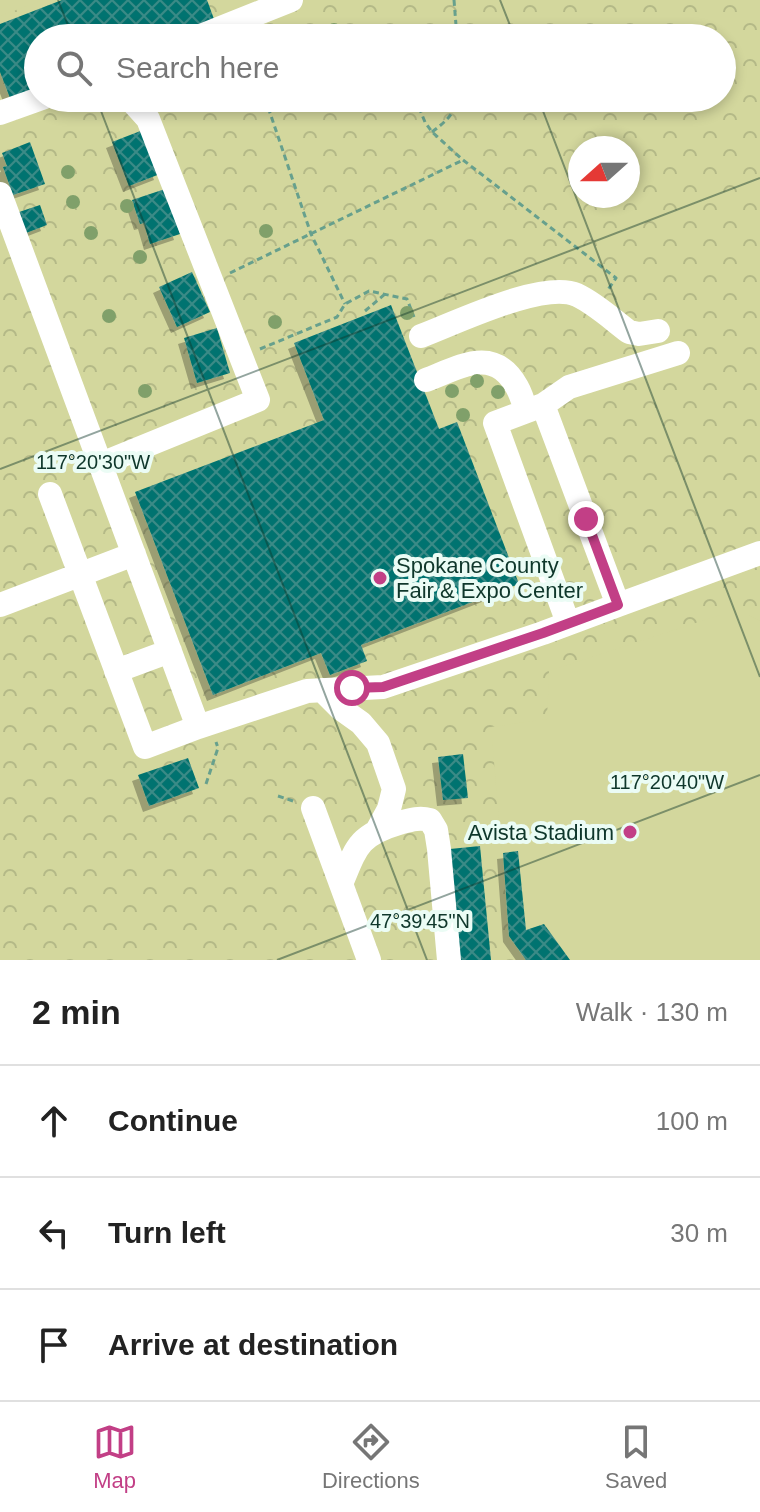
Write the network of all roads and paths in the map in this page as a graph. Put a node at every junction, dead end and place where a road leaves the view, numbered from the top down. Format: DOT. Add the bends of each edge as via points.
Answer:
graph roads {
  1 [pos="291,0"];
  2 [pos="454,0"];
  3 [pos="231,24"];
  4 [pos="456,24"];
  5 [pos="24,104"];
  6 [pos="142,112"];
  7 [pos="270,112"];
  8 [pos="421,112"];
  9 [pos="453,112"];
  10 [pos="0,113"];
  11 [pos="432,132"];
  12 [pos="463,160"];
  13 [pos="0,194"];
  14 [pos="311,234"];
  15 [pos="212,282"];
  16 [pos="385,294"];
  17 [pos="345,304"];
  18 [pos="595,307"];
  19 [pos="365,311"];
  20 [pos="658,331"];
  21 [pos="421,336"];
  22 [pos="678,353"];
  23 [pos="241,357"];
  24 [pos="426,380"];
  25 [pos="535,408"];
  26 [pos="101,464"];
  27 [pos="50,494"];
  28 [pos="760,553"];
  29 [pos="134,554"];
  30 [pos="80,574"];
  31 [pos="0,605"];
  32 [pos="618,605"];
  33 [pos="568,623"];
  34 [pos="170,651"];
  35 [pos="116,671"];
  36 [pos="322,690"];
  37 [pos="204,726"];
  38 [pos="206,784"];
  39 [pos="313,808"];
  40 [pos="378,829"];
  41 [pos="341,884"];
  42 [pos="369,960"];
  43 [pos="449,960"];
  1 -- 3 [label="street"];
  2 -- 4 [label="path"];
  5 -- 10 [label="street"];
  6 -- 15 [label="street"];
  7 -- 14 [label="path"];
  8 -- 11 [label="path"];
  9 -- 11 [label="path"];
  11 -- 12 [label="path"];
  12 -- 14 [label="path"];
  12 -- 18 [label="path" via="616,278"];
  13 -- 26 [label="street"];
  14 -- 15 [label="path"];
  14 -- 17 [label="path"];
  15 -- 23 [label="street"];
  16 -- 17 [label="path" via="369,291"];
  16 -- 19 [label="path"];
  16 -- 21 [label="path" via="407,299"];
  17 -- 23 [label="path" via="337,317"];
  18 -- 20 [label="street" via="629,332"];
  18 -- 21 [label="street" via="556,291 504,304"];
  22 -- 25 [label="street" via="569,387"];
  23 -- 26 [label="street" via="258,400"];
  24 -- 25 [label="street" via="484,361 508,375"];
  25 -- 32 [label="street"];
  25 -- 33 [label="street" via="495,423"];
  26 -- 29 [label="street"];
  27 -- 30 [label="street"];
  28 -- 32 [label="street"];
  29 -- 30 [label="street"];
  29 -- 34 [label="street"];
  30 -- 31 [label="street"];
  30 -- 35 [label="street"];
  32 -- 33 [label="street"];
  33 -- 36 [label="street" via="383,687"];
  34 -- 35 [label="street"];
  34 -- 37 [label="street"];
  35 -- 37 [label="street" via="145,747"];
  36 -- 37 [label="street"];
  36 -- 40 [label="street" via="378,743 394,789"];
  37 -- 38 [label="path" via="218,748"];
  39 -- 41 [label="street"];
  40 -- 41 [label="street" via="356,849"];
  40 -- 43 [label="street" via="415,819 434,824"];
  41 -- 42 [label="street"];
}
